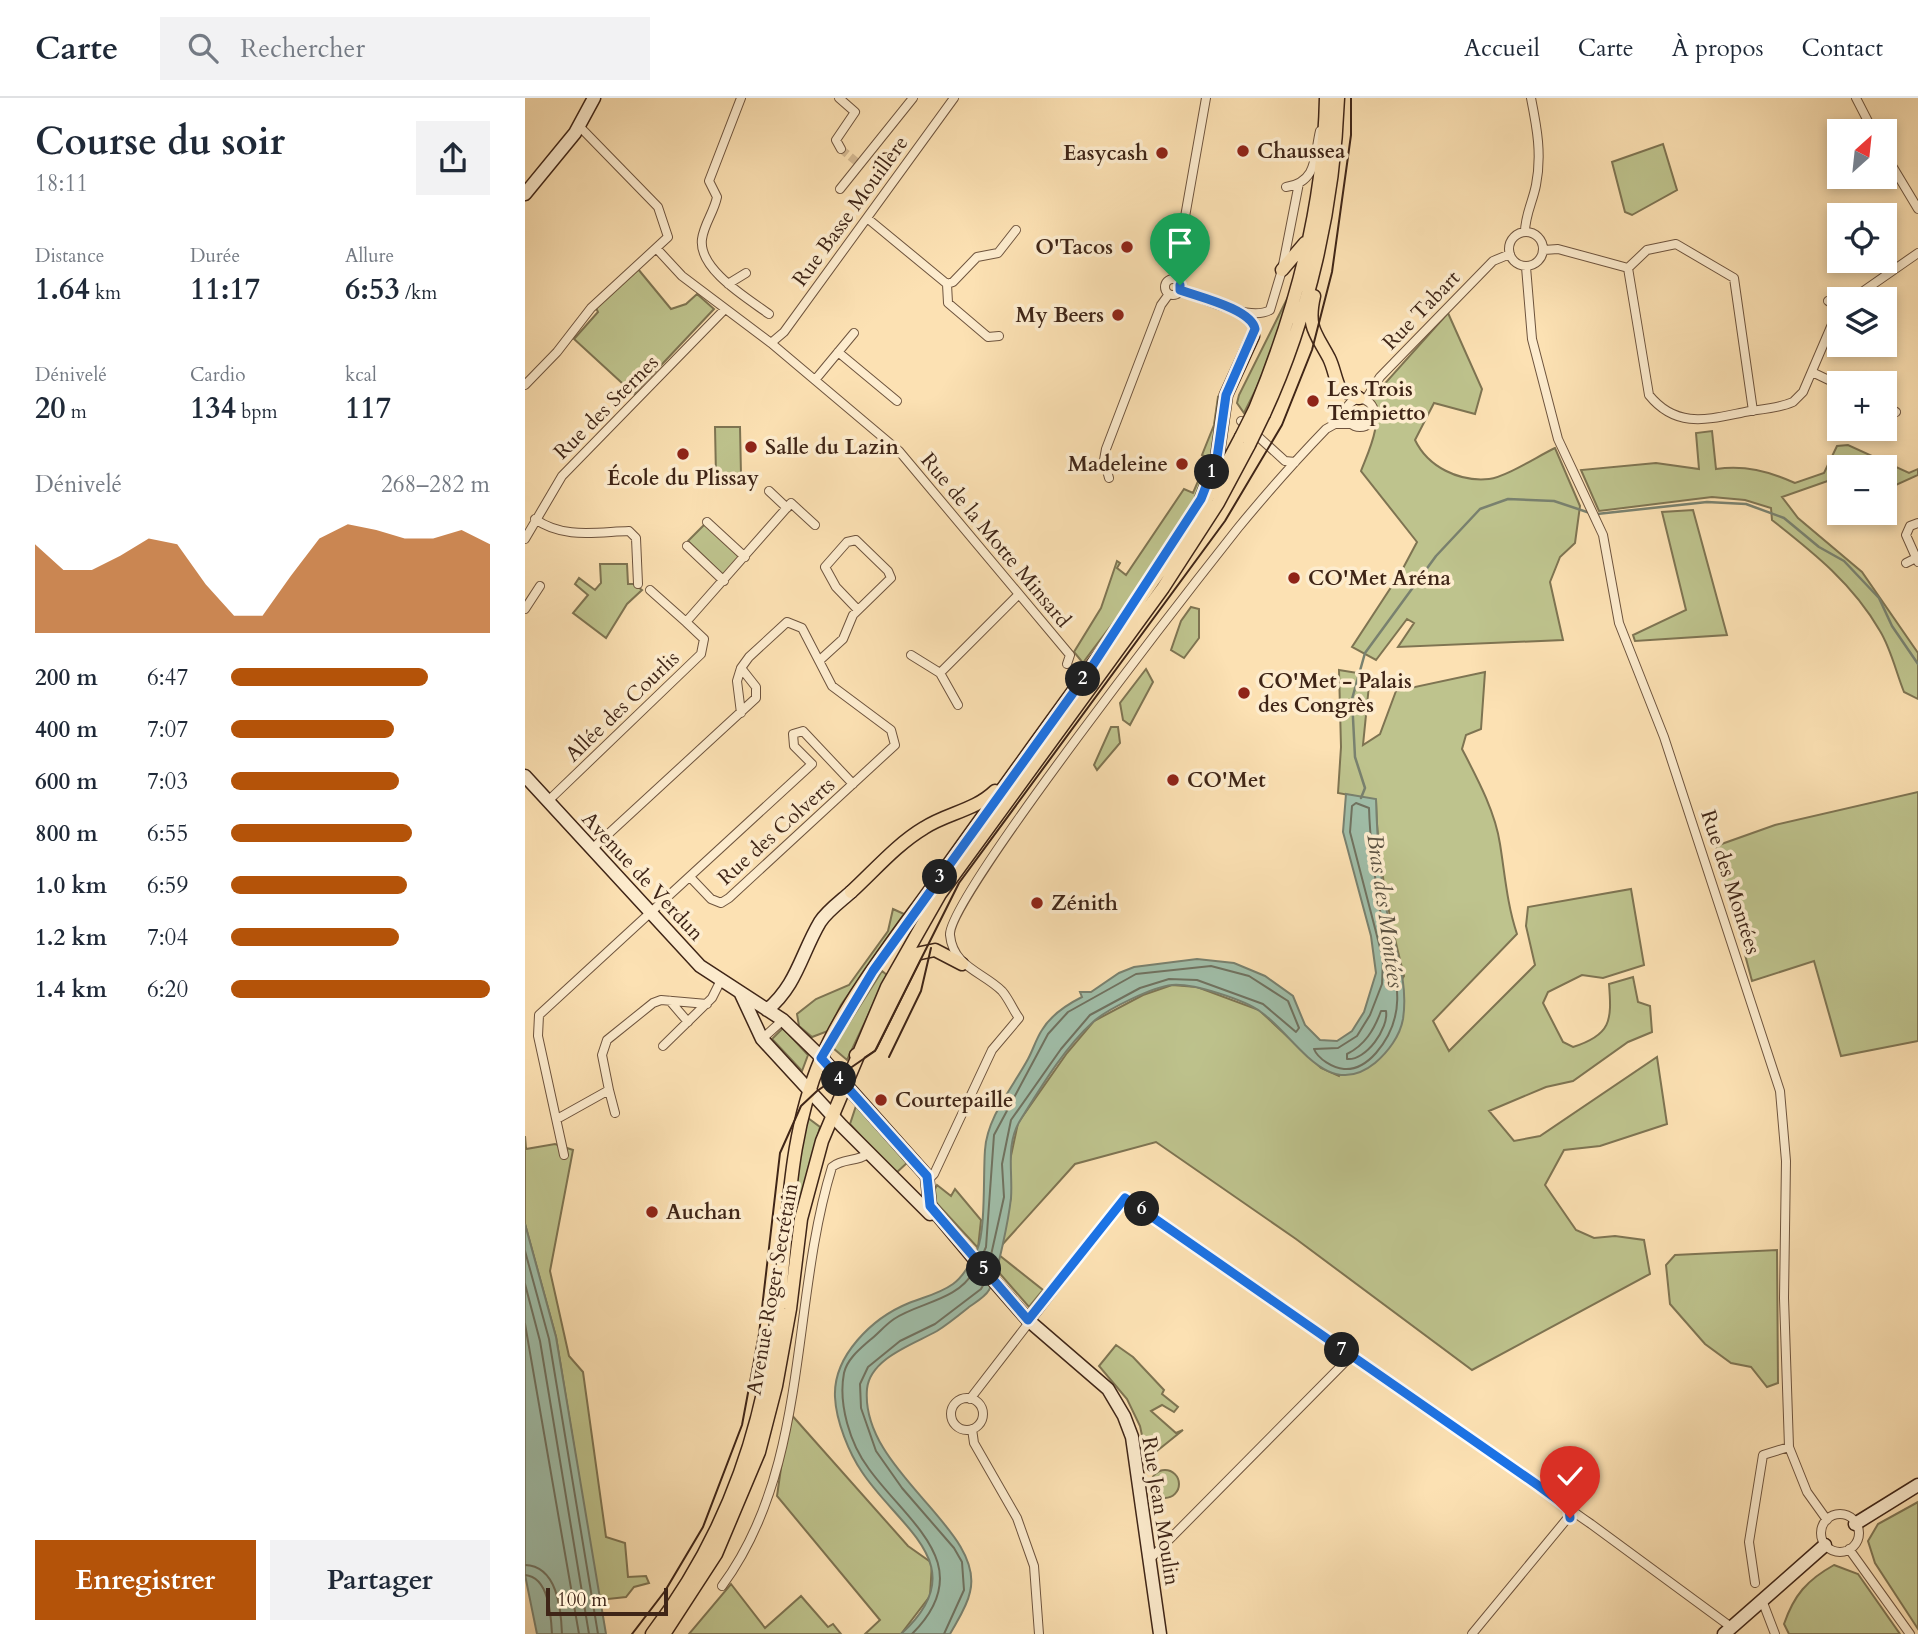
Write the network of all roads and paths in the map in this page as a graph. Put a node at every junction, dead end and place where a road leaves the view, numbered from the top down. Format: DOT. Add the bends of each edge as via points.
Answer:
graph roads {
  1 [pos="594,98"];
  2 [pos="741,98"];
  3 [pos="839,98"];
  4 [pos="913,98"];
  5 [pos="954,98"];
  6 [pos="1206,98"];
  7 [pos="1338,98"];
  8 [pos="1531,98"];
  9 [pos="1856,98"];
  10 [pos="1326,103"];
  11 [pos="1867,119"];
  12 [pos="580,127"];
  13 [pos="841,149"];
  14 [pos="1331,174"];
  15 [pos="1897,174"];
  16 [pos="1299,183"];
  17 [pos="1286,187"];
  18 [pos="840,189"];
  19 [pos="525,194"];
  20 [pos="1918,209"];
  21 [pos="867,218"];
  22 [pos="1016,230"];
  23 [pos="1525,232"];
  24 [pos="1307,239"];
  25 [pos="657,249"];
  26 [pos="1544,250"];
  27 [pos="1918,253"];
  28 [pos="1510,254"];
  29 [pos="1526,267"];
  30 [pos="1628,268"];
  31 [pos="1282,270"];
  32 [pos="746,273"];
  33 [pos="1174,279"];
  34 [pos="728,284"];
  35 [pos="947,284"];
  36 [pos="1869,287"];
  37 [pos="1180,290"];
  38 [pos="1169,294"];
  39 [pos="725,309"];
  40 [pos="1241,312"];
  41 [pos="769,314"];
  42 [pos="784,332"];
  43 [pos="855,333"];
  44 [pos="999,336"];
  45 [pos="1253,336"];
  46 [pos="1827,336"];
  47 [pos="771,342"];
  48 [pos="838,352"];
  49 [pos="1812,372"];
  50 [pos="1827,379"];
  51 [pos="815,380"];
  52 [pos="525,385"];
  53 [pos="1363,399"];
  54 [pos="897,401"];
  55 [pos="1752,411"];
  56 [pos="1259,412"];
  57 [pos="1241,421"];
  58 [pos="1349,424"];
  59 [pos="1245,441"];
  60 [pos="1295,462"];
  61 [pos="1109,478"];
  62 [pos="769,491"];
  63 [pos="787,508"];
  64 [pos="535,519"];
  65 [pos="707,522"];
  66 [pos="1918,523"];
  67 [pos="815,525"];
  68 [pos="525,539"];
  69 [pos="687,546"];
  70 [pos="745,557"];
  71 [pos="1917,560"];
  72 [pos="1906,562"];
  73 [pos="724,580"];
  74 [pos="638,584"];
  75 [pos="540,586"];
  76 [pos="650,590"];
  77 [pos="1018,595"];
  78 [pos="525,609"];
  79 [pos="858,610"];
  80 [pos="686,622"];
  81 [pos="912,655"];
  82 [pos="820,660"];
  83 [pos="1067,664"];
  84 [pos="741,668"];
  85 [pos="1091,668"];
  86 [pos="940,673"];
  87 [pos="958,705"];
  88 [pos="741,713"];
  89 [pos="825,753"];
  90 [pos="812,764"];
  91 [pos="1013,774"];
  92 [pos="525,776"];
  93 [pos="853,784"];
  94 [pos="548,801"];
  95 [pos="592,849"];
  96 [pos="690,877"];
  97 [pos="851,892"];
  98 [pos="651,914"];
  99 [pos="963,964"];
  100 [pos="720,982"];
  101 [pos="741,994"];
  102 [pos="670,1001"];
  103 [pos="706,1004"];
  104 [pos="767,1010"];
  105 [pos="783,1020"];
  106 [pos="688,1022"];
  107 [pos="762,1039"];
  108 [pos="663,1046"];
  109 [pos="856,1056"];
  110 [pos="821,1058"];
  111 [pos="844,1085"];
  112 [pos="609,1090"];
  113 [pos="810,1091"];
  114 [pos="615,1113"];
  115 [pos="832,1115"];
  116 [pos="557,1119"];
  117 [pos="870,1152"];
  118 [pos="564,1155"];
  119 [pos="938,1164"];
  120 [pos="921,1168"];
  121 [pos="927,1182"];
  122 [pos="906,1191"];
  123 [pos="969,1253"];
  124 [pos="995,1280"];
  125 [pos="1028,1320"];
  126 [pos="1351,1356"];
  127 [pos="970,1399"];
  128 [pos="972,1429"];
  129 [pos="1789,1447"];
  130 [pos="1918,1485"];
  131 [pos="1571,1514"];
  132 [pos="1827,1520"];
  133 [pos="1855,1524"];
  134 [pos="1825,1545"];
  135 [pos="1849,1549"];
  136 [pos="1150,1559"];
  137 [pos="1755,1583"];
  138 [pos="722,1586"];
  139 [pos="1763,1598"];
  140 [pos="1727,1631"];
  141 [pos="652,1634"];
  142 [pos="664,1634"];
  143 [pos="1039,1634"];
  144 [pos="1160,1634"];
  145 [pos="1472,1634"];
  146 [pos="1775,1634"];
  147 [pos="1910,1634"];
  1 -- 12 [label="street"];
  2 -- 34 [label="street" via="709,181 717,197 701,247"];
  3 -- 13 [label="street" via="855,112 839,132"];
  4 -- 18 [label="street"];
  5 -- 21 [label="street, Rue Basse Mouillère"];
  6 -- 33 [label="street"];
  7 -- 14 [label="main road, Avenue Roger Secrétain"];
  8 -- 23 [label="street" via="1540,146"];
  9 -- 11 [label="street"];
  10 -- 16 [label="street, Avenue Roger Secrétain" via="1313,170"];
  10 -- 24 [label="main road, Avenue Roger Secrétain" via="1320,183"];
  12 -- 19 [label="street"];
  12 -- 25 [label="street" via="657,207 669,232"];
  14 -- 53 [label="main road" via="1327,231 1311,323 1340,390"];
  14 -- 56 [label="main road, Avenue Roger Secrétain" via="1301,314"];
  15 -- 20 [label="street"];
  16 -- 17 [label="street"];
  16 -- 31 [label="street, Avenue Roger Secrétain"];
  21 -- 35 [label="street"];
  21 -- 42 [label="street, Rue Basse Mouillère"];
  22 -- 35 [label="street" via="998,253 977,257"];
  23 -- 26 [label="street" via="1536,235"];
  23 -- 28 [label="street" via="1512,240"];
  24 -- 31 [label="main road"];
  24 -- 56 [label="main road, Avenue Roger Secrétain" via="1293,306"];
  25 -- 39 [label="street, Rue de la Motte Minsard" via="682,276"];
  25 -- 52 [label="street" via="591,308"];
  26 -- 29 [label="street" via="1536,264"];
  26 -- 30 [label="street" via="1558,249"];
  27 -- 36 [label="street"];
  28 -- 29 [label="street"];
  28 -- 53 [label="street, Rue Tabart" via="1493,261"];
  29 -- 129 [label="street, Rue des Montées" via="1539,373 1558,439 1608,551 1619,623 1669,751 1780,1091 1786,1161"];
  30 -- 55 [label="street" via="1649,395 1658,407 1701,421"];
  30 -- 55 [label="street" via="1647,250 1676,244 1734,278"];
  31 -- 40 [label="street, Avenue Roger Secrétain" via="1270,310"];
  32 -- 34 [label="street"];
  33 -- 37 [label="street"];
  33 -- 38 [label="street" via="1165,286"];
  34 -- 41 [label="street"];
  35 -- 44 [label="street" via="948,303 988,337"];
  37 -- 38 [label="street"];
  37 -- 40 [label="street"];
  38 -- 61 [label="street" via="1160,305 1106,449"];
  39 -- 42 [label="street, Rue de la Motte Minsard" via="731,307 770,335"];
  39 -- 47 [label="street, Rue de la Motte Minsard"];
  39 -- 64 [label="street, Rue des Sternes" via="562,476"];
  40 -- 45 [label="street" via="1253,321"];
  42 -- 47 [label="street, Rue Basse Mouillère"];
  43 -- 48 [label="street"];
  45 -- 85 [label="main road" via="1226,395 1217,458 1201,499"];
  46 -- 49 [label="street"];
  47 -- 51 [label="street, Rue de la Motte Minsard"];
  48 -- 51 [label="street"];
  48 -- 54 [label="street"];
  49 -- 50 [label="street"];
  49 -- 55 [label="street" via="1803,393 1793,402"];
  51 -- 77 [label="street, Rue de la Motte Minsard" via="915,466"];
  53 -- 58 [label="street" via="1347,412"];
  53 -- 58 [label="street" via="1373,411 1367,422 1359,428"];
  56 -- 59 [label="main road, Avenue Roger Secrétain, bridge"];
  57 -- 60 [label="street" via="1285,461"];
  58 -- 60 [label="street" via="1326,429"];
  59 -- 85 [label="main road, Avenue Roger Secrétain" via="1175,552"];
  59 -- 109 [label="main road, Avenue Roger Secrétain" via="1218,503 1163,589 940,894 892,976"];
  60 -- 99 [label="street" via="1187,593 963,899 950,928"];
  62 -- 63 [label="street"];
  63 -- 67 [label="street" via="791,503"];
  63 -- 70 [label="street, Allée des Courlis"];
  64 -- 68 [label="street, Rue des Sternes"];
  64 -- 74 [label="street" via="565,533 629,531 636,538"];
  65 -- 70 [label="street"];
  66 -- 71 [label="street" via="1910,526 1906,535"];
  69 -- 73 [label="street"];
  70 -- 73 [label="street, Allée des Courlis"];
  71 -- 72 [label="street"];
  73 -- 80 [label="street, Allée des Courlis"];
  75 -- 78 [label="street"];
  76 -- 80 [label="street"];
  77 -- 83 [label="street, Rue de la Motte Minsard" via="1070,655"];
  77 -- 86 [label="street"];
  79 -- 79 [label="street" via="891,578 856,540 847,542 825,567"];
  79 -- 82 [label="street" via="843,639"];
  80 -- 94 [label="street, Allée des Courlis" via="704,639 701,654"];
  81 -- 86 [label="street"];
  82 -- 84 [label="street" via="802,628 787,622"];
  82 -- 93 [label="street, Rue des Colverts" via="832,686 895,737 895,746"];
  84 -- 88 [label="street" via="737,681"];
  84 -- 88 [label="street" via="756,687 756,698"];
  85 -- 91 [label="main road, Avenue Roger Secrétain"];
  86 -- 87 [label="street"];
  88 -- 95 [label="street"];
  89 -- 90 [label="street, Rue des Colverts"];
  89 -- 90 [label="street, Rue des Colverts" via="803,731 793,734 794,746"];
  89 -- 93 [label="street, Rue des Colverts"];
  90 -- 96 [label="street, Rue des Colverts"];
  91 -- 97 [label="main road" via="975,807 910,837"];
  91 -- 110 [label="main road, Avenue Roger Secrétain" via="873,971"];
  92 -- 94 [label="street, Avenue de Verdun"];
  93 -- 96 [label="street, Rue des Colverts" via="729,898 720,903 711,899"];
  94 -- 95 [label="street, Avenue de Verdun"];
  95 -- 98 [label="street, Avenue de Verdun"];
  96 -- 98 [label="street, Rue des Colverts"];
  97 -- 104 [label="street" via="821,919 800,971"];
  98 -- 100 [label="street, Avenue de Verdun"];
  98 -- 116 [label="street, Rue des Colverts" via="539,1015 538,1036"];
  99 -- 109 [label="main road" via="935,950 916,954 871,1045"];
  99 -- 119 [label="street" via="1000,989 1019,1018 992,1050"];
  100 -- 101 [label="street, Avenue de Verdun"];
  100 -- 103 [label="street"];
  101 -- 104 [label="street, Avenue de Verdun"];
  101 -- 107 [label="street, Avenue de Verdun"];
  102 -- 103 [label="street"];
  102 -- 106 [label="street"];
  102 -- 112 [label="street" via="653,1003 607,1040 602,1055"];
  103 -- 106 [label="street"];
  104 -- 105 [label="street, Avenue de Verdun"];
  105 -- 107 [label="street"];
  105 -- 110 [label="street, Avenue de Verdun"];
  106 -- 108 [label="street"];
  107 -- 113 [label="street, Avenue de Verdun"];
  109 -- 111 [label="main road, Avenue Roger Secrétain"];
  110 -- 111 [label="street, Avenue de Verdun"];
  110 -- 113 [label="main road, Avenue Roger Secrétain"];
  111 -- 115 [label="main road, Avenue Roger Secrétain"];
  111 -- 120 [label="street, Avenue de Verdun"];
  112 -- 114 [label="street"];
  112 -- 116 [label="street"];
  113 -- 115 [label="street, Avenue de Verdun"];
  113 -- 141 [label="main road, Avenue Roger Secrétain" via="796,1135 776,1321 756,1427 717,1530 690,1580"];
  115 -- 117 [label="street, Avenue de Verdun"];
  115 -- 142 [label="main road, Avenue Roger Secrétain" via="801,1219 790,1309 759,1452 716,1554"];
  116 -- 118 [label="street"];
  117 -- 122 [label="street, Avenue de Verdun"];
  117 -- 138 [label="street" via="832,1167 814,1241 772,1488 755,1532"];
  119 -- 120 [label="street"];
  119 -- 121 [label="street"];
  120 -- 121 [label="street, Avenue de Verdun"];
  120 -- 122 [label="street" via="904,1183"];
  121 -- 122 [label="street" via="916,1194"];
  121 -- 123 [label="street, Avenue de Verdun" via="930,1206"];
  122 -- 123 [label="street, Avenue de Verdun"];
  123 -- 124 [label="street, Avenue de Verdun"];
  124 -- 125 [label="street, Rue Jean Moulin"];
  125 -- 126 [label="street" via="1125,1198"];
  125 -- 127 [label="street"];
  125 -- 136 [label="street, Rue Jean Moulin" via="1099,1380 1125,1416"];
  126 -- 131 [label="street" via="1539,1486"];
  126 -- 136 [label="street"];
  127 -- 128 [label="street" via="979,1404 983,1416"];
  127 -- 128 [label="street" via="957,1402 951,1412 954,1424"];
  128 -- 143 [label="street" via="974,1443 1017,1518 1034,1566"];
  129 -- 132 [label="street, Rue des Montées" via="1807,1492"];
  129 -- 137 [label="street" via="1763,1455 1749,1542"];
  130 -- 133 [label="street"];
  131 -- 140 [label="street" via="1591,1524"];
  131 -- 145 [label="street"];
  132 -- 133 [label="street" via="1842,1515"];
  132 -- 134 [label="street" via="1821,1531"];
  133 -- 135 [label="street" via="1857,1539"];
  134 -- 135 [label="street" via="1837,1552"];
  134 -- 139 [label="street"];
  135 -- 147 [label="street"];
  136 -- 144 [label="street, Rue Jean Moulin"];
  139 -- 140 [label="street"];
  139 -- 146 [label="street"];
}
